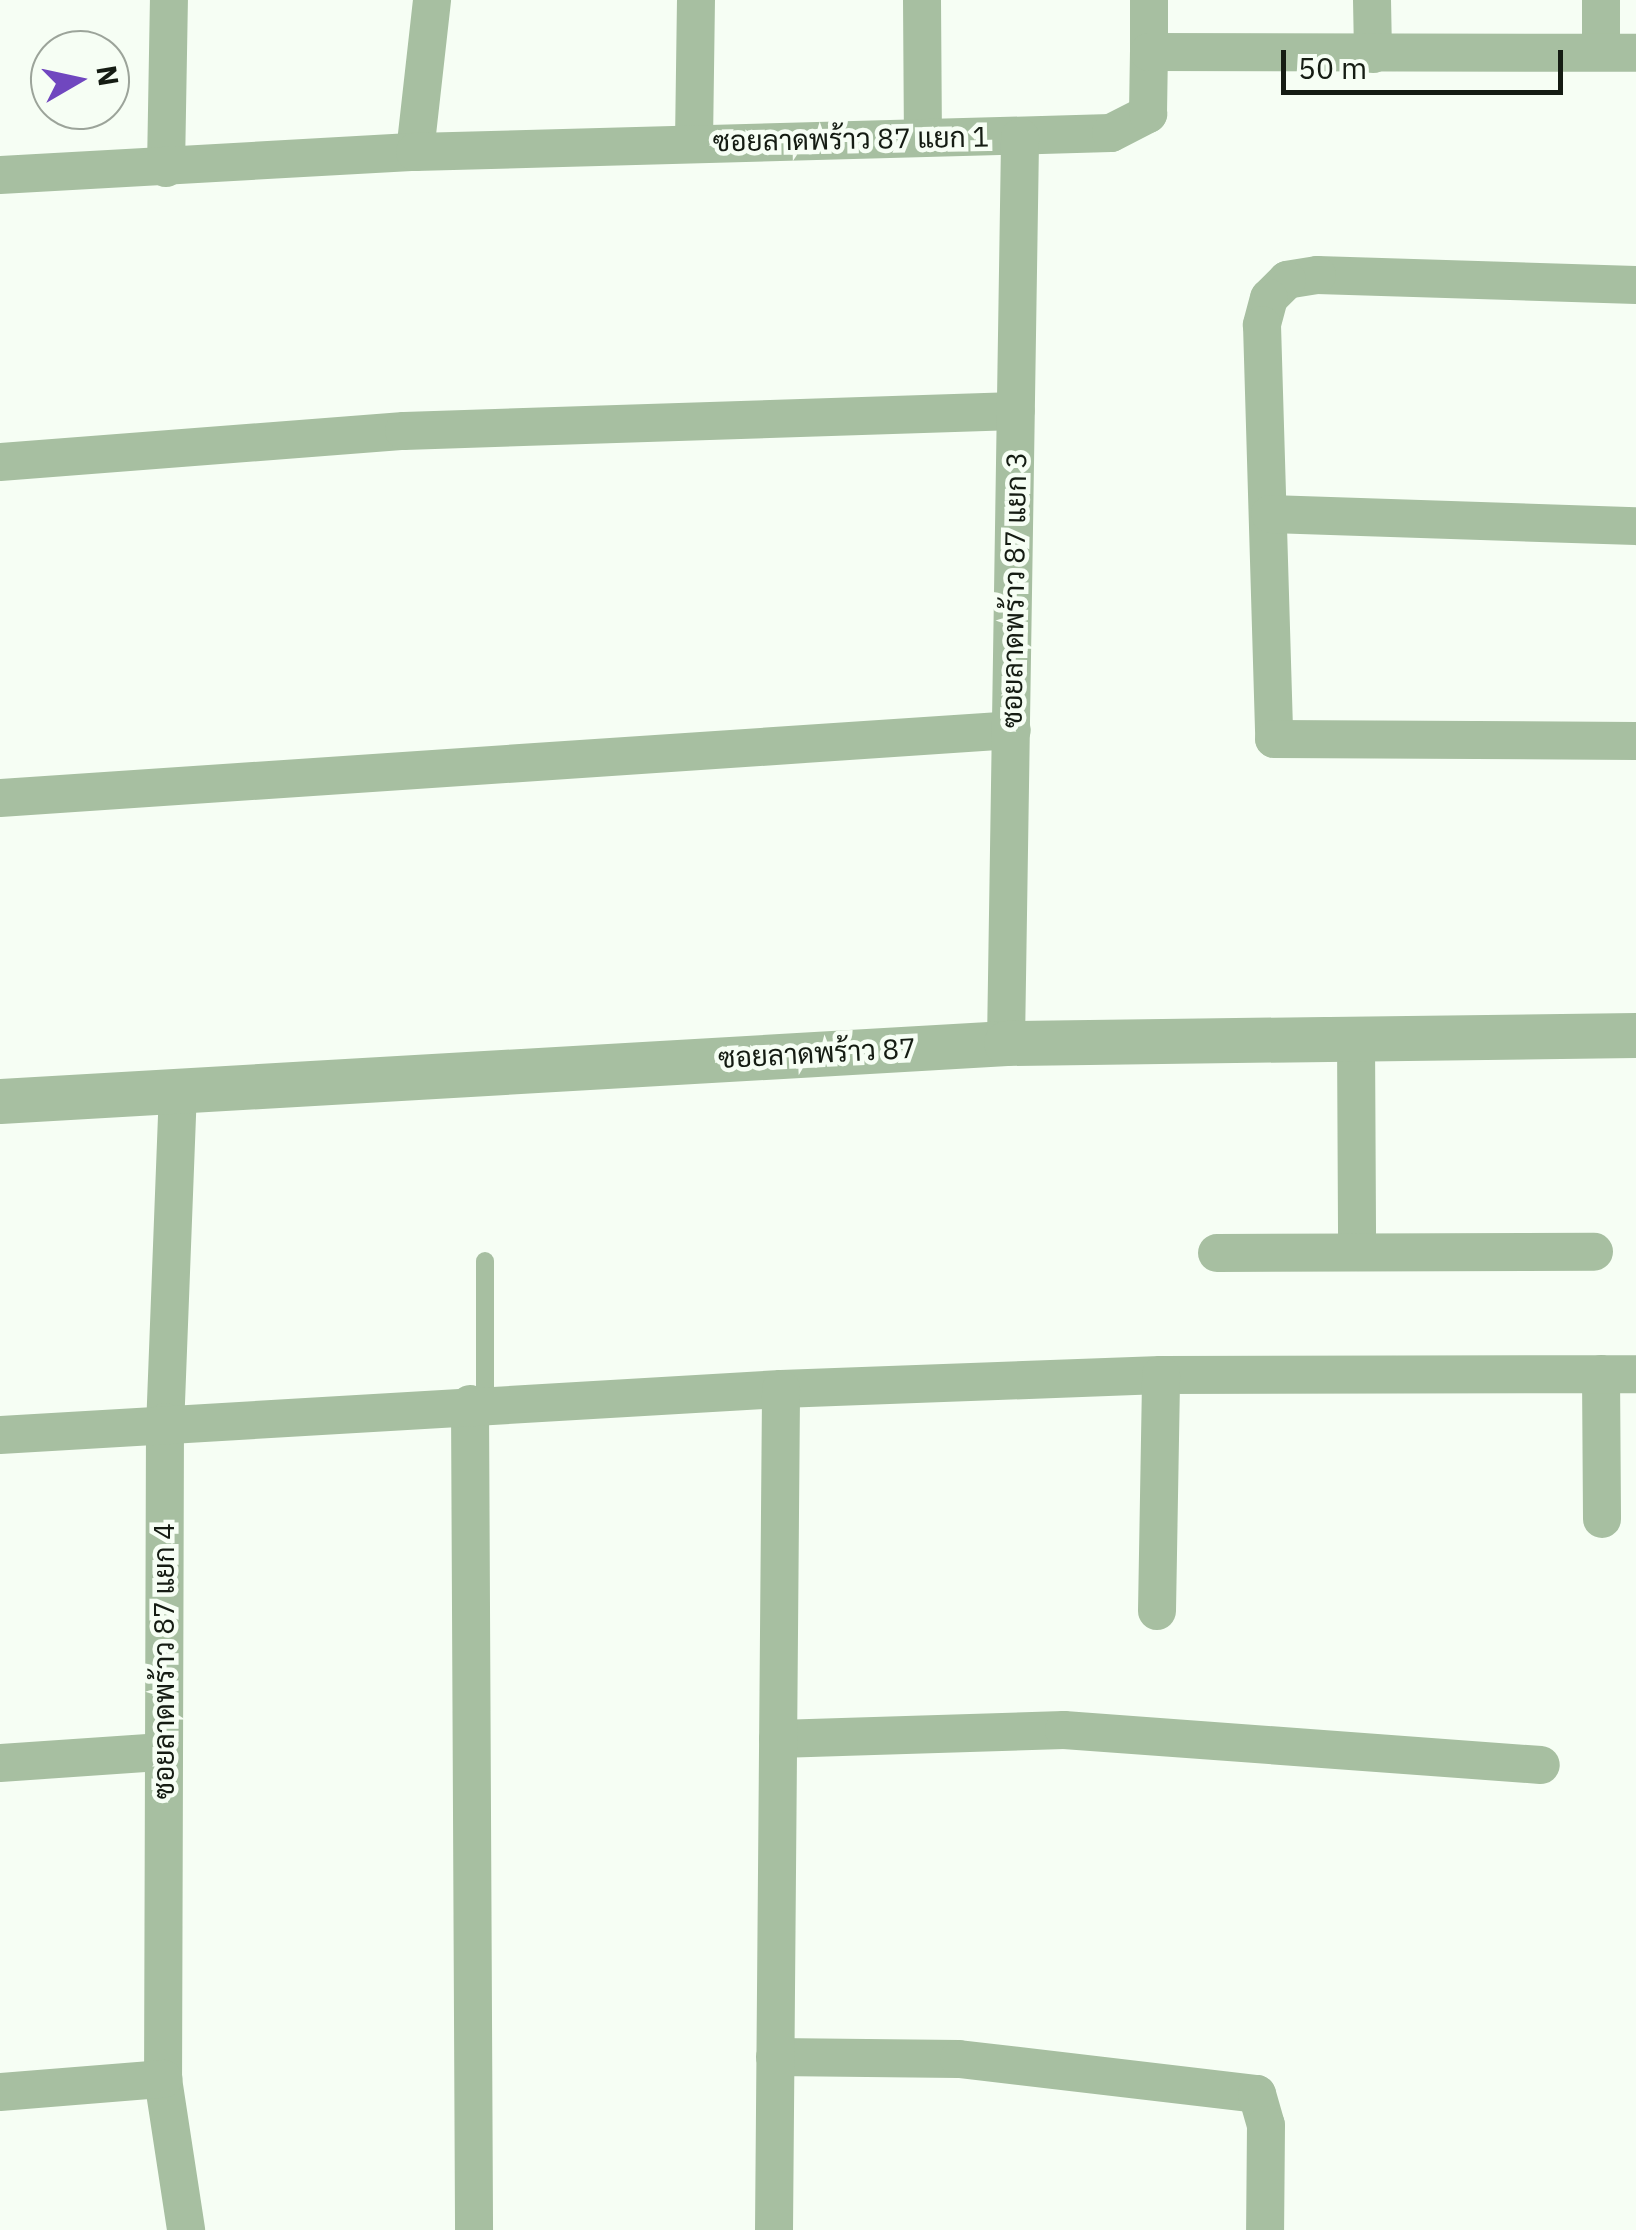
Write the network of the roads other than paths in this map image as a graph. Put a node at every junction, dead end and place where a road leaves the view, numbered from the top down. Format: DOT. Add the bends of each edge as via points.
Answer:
graph roads {
  1 [pos="169,0"];
  2 [pos="432,0"];
  3 [pos="696,0"];
  4 [pos="922,0"];
  5 [pos="1149,0"];
  6 [pos="1372,0"];
  7 [pos="1601,0"];
  8 [pos="1149,52"];
  9 [pos="1619,52"];
  10 [pos="1373,54"];
  11 [pos="1020,137"];
  12 [pos="922,138"];
  13 [pos="694,142"];
  14 [pos="415,152"];
  15 [pos="166,168"];
  16 [pos="0,176"];
  17 [pos="1636,286"];
  18 [pos="1016,411"];
  19 [pos="0,462"];
  20 [pos="1270,514"];
  21 [pos="1636,526"];
  22 [pos="1012,730"];
  23 [pos="1636,741"];
  24 [pos="0,798"];
  25 [pos="1636,1035"];
  26 [pos="1356,1037"];
  27 [pos="1006,1043"];
  28 [pos="178,1090"];
  29 [pos="0,1101"];
  30 [pos="1356,1249"];
  31 [pos="1594,1252"];
  32 [pos="1218,1253"];
  33 [pos="485,1261"];
  34 [pos="1619,1374"];
  35 [pos="1161,1375"];
  36 [pos="781,1389"];
  37 [pos="478,1404"];
  38 [pos="165,1422"];
  39 [pos="0,1435"];
  40 [pos="1602,1519"];
  41 [pos="1156,1611"];
  42 [pos="778,1739"];
  43 [pos="164,1752"];
  44 [pos="0,1763"];
  45 [pos="1541,1765"];
  46 [pos="774,2057"];
  47 [pos="163,2079"];
  48 [pos="0,2092"];
  49 [pos="186,2230"];
  50 [pos="474,2230"];
  51 [pos="774,2230"];
  52 [pos="1265,2230"];
  1 -- 15 [label="street"];
  2 -- 14 [label="street"];
  3 -- 13 [label="street"];
  4 -- 12 [label="street"];
  5 -- 8 [label="street, ซอยลาดพร้าว 87 แยก 1"];
  6 -- 10 [label="street"];
  7 -- 9 [label="street"];
  8 -- 10 [label="street"];
  8 -- 11 [label="street, ซอยลาดพร้าว 87 แยก 1" via="1148,114 1136,126"];
  9 -- 10 [label="street"];
  11 -- 12 [label="street, ซอยลาดพร้าว 87 แยก 1"];
  11 -- 18 [label="street, ซอยลาดพร้าว 87 แยก 3"];
  12 -- 13 [label="street, ซอยลาดพร้าว 87 แยก 1"];
  13 -- 14 [label="street, ซอยลาดพร้าว 87 แยก 1"];
  14 -- 15 [label="street, ซอยลาดพร้าว 87 แยก 1"];
  15 -- 16 [label="street, ซอยลาดพร้าว 87 แยก 1"];
  17 -- 20 [label="street" via="1287,280 1268,298 1262,326"];
  18 -- 19 [label="street" via="404,430"];
  18 -- 22 [label="street, ซอยลาดพร้าว 87 แยก 3"];
  20 -- 21 [label="street"];
  20 -- 23 [label="street" via="1274,739"];
  22 -- 24 [label="street"];
  22 -- 27 [label="street, ซอยลาดพร้าว 87 แยก 3"];
  25 -- 26 [label="street, ซอยลาดพร้าว 87"];
  26 -- 27 [label="street, ซอยลาดพร้าว 87"];
  26 -- 30 [label="street"];
  27 -- 28 [label="street, ซอยลาดพร้าว 87"];
  28 -- 29 [label="street, ซอยลาดพร้าว 87"];
  28 -- 38 [label="street, ซอยลาดพร้าว 87 แยก 4"];
  30 -- 31 [label="street"];
  30 -- 32 [label="street"];
  33 -- 37 [label="lane"];
  34 -- 35 [label="street"];
  34 -- 40 [label="street"];
  35 -- 36 [label="street"];
  35 -- 41 [label="street"];
  36 -- 37 [label="street"];
  36 -- 42 [label="street"];
  37 -- 38 [label="street"];
  37 -- 50 [label="street"];
  38 -- 39 [label="street"];
  38 -- 43 [label="street, ซอยลาดพร้าว 87 แยก 4"];
  42 -- 45 [label="street" via="1064,1730"];
  42 -- 46 [label="street"];
  43 -- 44 [label="street"];
  43 -- 47 [label="street, ซอยลาดพร้าว 87 แยก 4"];
  46 -- 51 [label="street"];
  46 -- 52 [label="street" via="960,2059 1256,2094 1266,2125"];
  47 -- 48 [label="street"];
  47 -- 49 [label="street, ซอยลาดพร้าว 87 แยก 4"];
}
